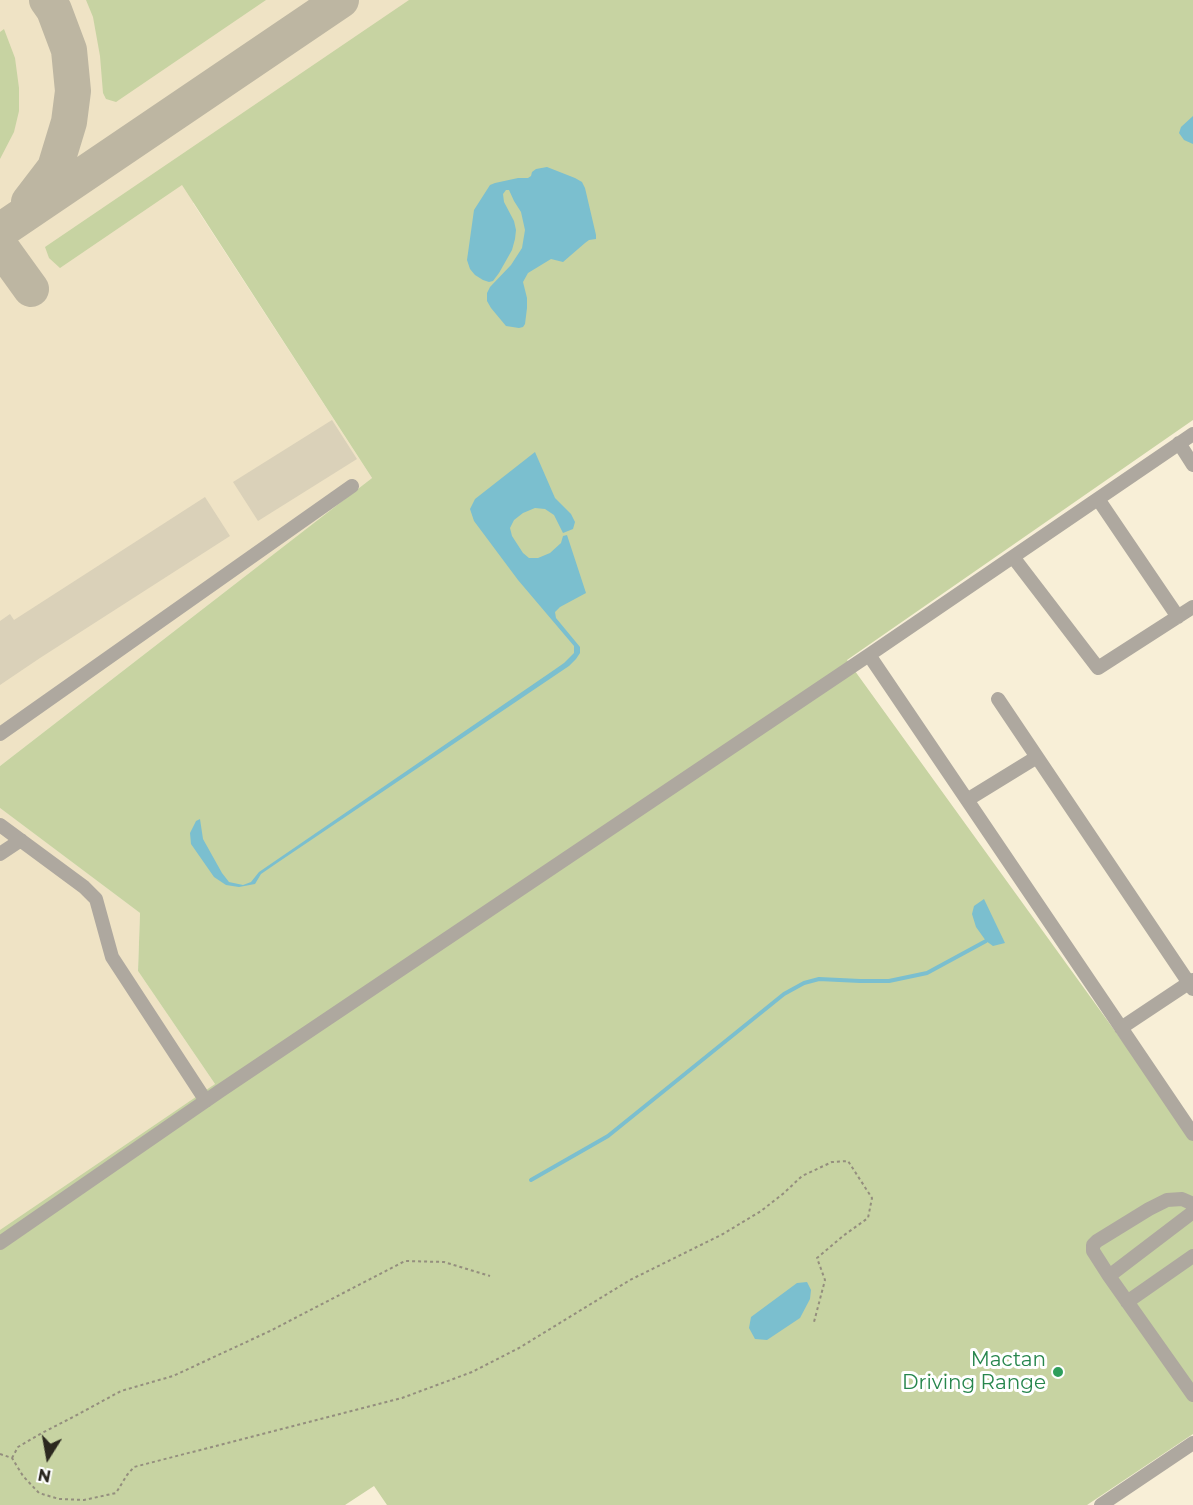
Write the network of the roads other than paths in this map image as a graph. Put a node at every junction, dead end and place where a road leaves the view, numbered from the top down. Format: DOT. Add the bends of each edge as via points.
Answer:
graph roads {
  1 [pos="1193,434"];
  2 [pos="1179,443"];
  3 [pos="1193,465"];
  4 [pos="352,486"];
  5 [pos="1098,498"];
  6 [pos="1013,557"];
  7 [pos="1193,607"];
  8 [pos="1178,617"];
  9 [pos="869,655"];
  10 [pos="998,699"];
  11 [pos="0,734"];
  12 [pos="1037,757"];
  13 [pos="967,800"];
  14 [pos="0,825"];
  15 [pos="21,840"];
  16 [pos="0,854"];
  17 [pos="1192,984"];
  18 [pos="1121,1028"];
  19 [pos="206,1101"];
  20 [pos="1193,1134"];
  21 [pos="1193,1203"];
  22 [pos="1193,1212"];
  23 [pos="0,1244"];
  24 [pos="1193,1256"];
  25 [pos="1109,1276"];
  26 [pos="1127,1302"];
  27 [pos="1193,1395"];
  28 [pos="1193,1443"];
  29 [pos="1101,1505"];
  1 -- 2 [label="lane"];
  2 -- 3 [label="lane"];
  2 -- 5 [label="lane"];
  4 -- 11 [label="lane"];
  5 -- 6 [label="lane"];
  5 -- 8 [label="lane"];
  6 -- 8 [label="lane" via="1098,668"];
  6 -- 9 [label="lane"];
  7 -- 8 [label="lane"];
  9 -- 13 [label="lane"];
  9 -- 19 [label="lane"];
  10 -- 12 [label="lane"];
  12 -- 13 [label="lane"];
  12 -- 17 [label="lane"];
  13 -- 18 [label="lane"];
  14 -- 15 [label="lane"];
  15 -- 16 [label="lane"];
  15 -- 19 [label="lane" via="96,898 112,957"];
  17 -- 18 [label="lane"];
  18 -- 20 [label="lane"];
  19 -- 23 [label="lane"];
  21 -- 25 [label="lane" via="1167,1200 1097,1241 1093,1251"];
  22 -- 25 [label="lane"];
  24 -- 26 [label="lane"];
  25 -- 26 [label="lane"];
  26 -- 27 [label="lane"];
  28 -- 29 [label="lane"];
}
